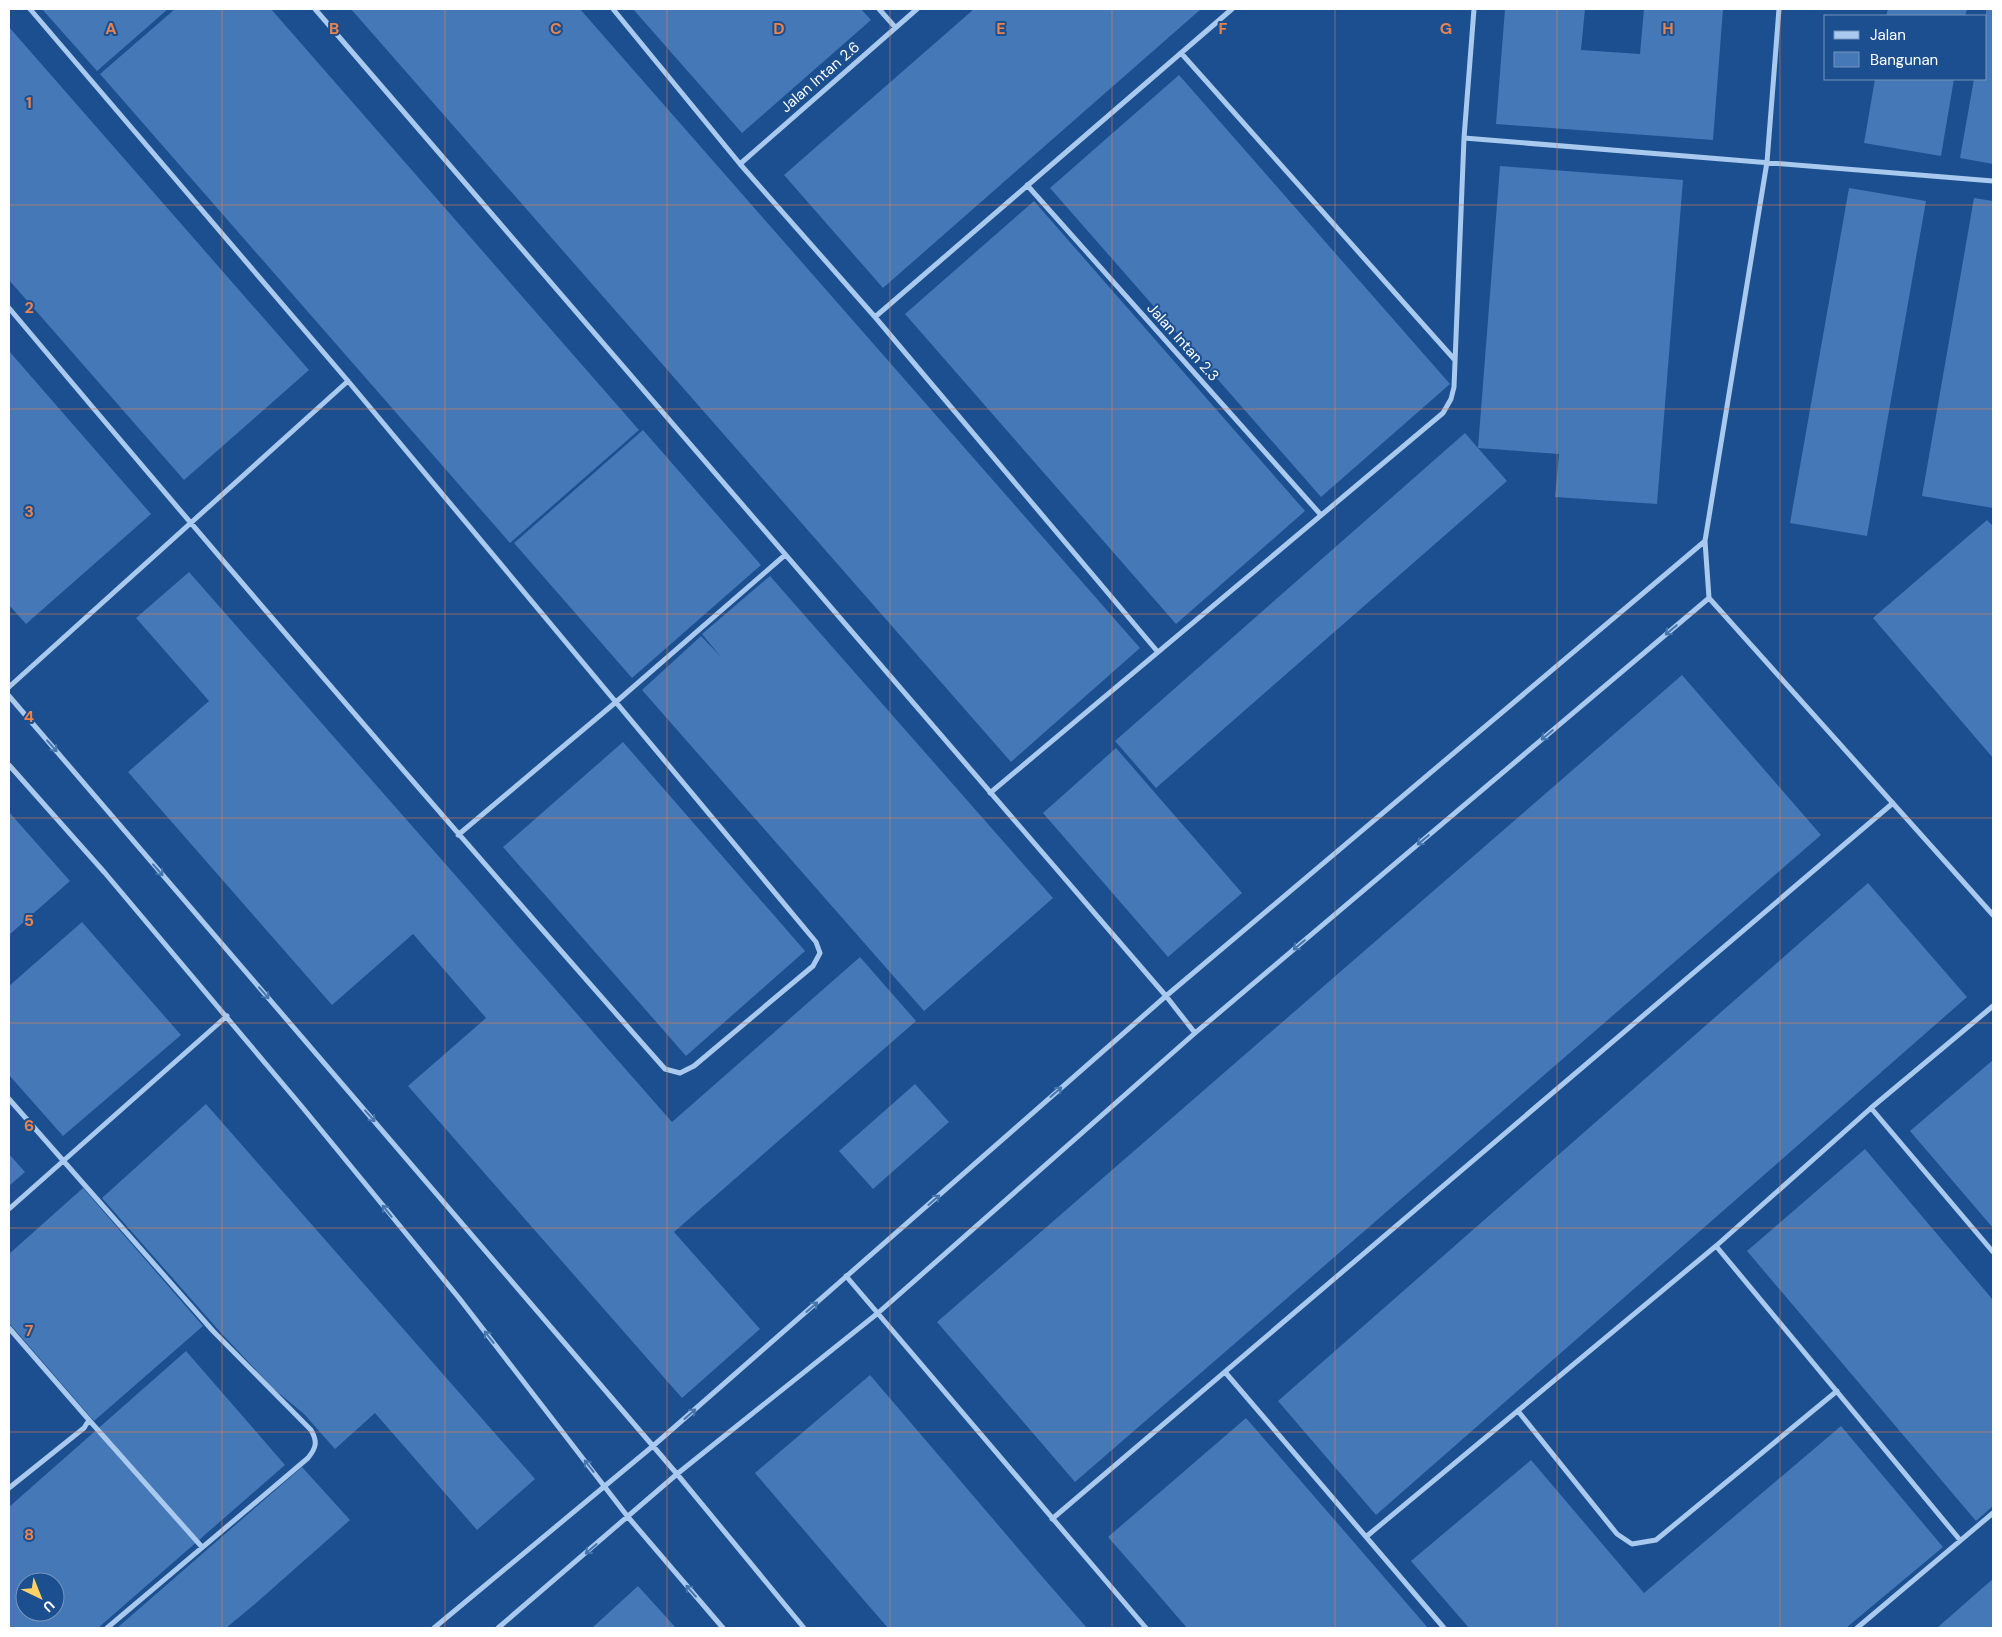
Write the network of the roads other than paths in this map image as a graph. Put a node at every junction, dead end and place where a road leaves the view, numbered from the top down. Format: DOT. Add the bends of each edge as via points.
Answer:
graph roads {
  1 [pos="30,9"];
  2 [pos="315,9"];
  3 [pos="613,9"];
  4 [pos="879,9"];
  5 [pos="916,9"];
  6 [pos="1232,9"];
  7 [pos="1474,9"];
  8 [pos="1779,9"];
  9 [pos="895,27"];
  10 [pos="1181,53"];
  11 [pos="1464,138"];
  12 [pos="1767,162"];
  13 [pos="740,164"];
  14 [pos="1993,181"];
  15 [pos="1027,186"];
  16 [pos="9,308"];
  17 [pos="875,316"];
  18 [pos="1454,359"];
  19 [pos="348,381"];
  20 [pos="1321,515"];
  21 [pos="190,523"];
  22 [pos="1705,541"];
  23 [pos="785,555"];
  24 [pos="1709,598"];
  25 [pos="1157,651"];
  26 [pos="9,687"];
  27 [pos="9,696"];
  28 [pos="616,702"];
  29 [pos="9,765"];
  30 [pos="990,793"];
  31 [pos="1893,803"];
  32 [pos="458,835"];
  33 [pos="1993,915"];
  34 [pos="1166,996"];
  35 [pos="1993,1006"];
  36 [pos="227,1016"];
  37 [pos="1195,1033"];
  38 [pos="9,1099"];
  39 [pos="1871,1108"];
  40 [pos="64,1162"];
  41 [pos="9,1209"];
  42 [pos="1716,1246"];
  43 [pos="1993,1252"];
  44 [pos="846,1276"];
  45 [pos="878,1313"];
  46 [pos="9,1328"];
  47 [pos="1224,1372"];
  48 [pos="1837,1391"];
  49 [pos="1518,1411"];
  50 [pos="89,1420"];
  51 [pos="653,1446"];
  52 [pos="677,1474"];
  53 [pos="604,1485"];
  54 [pos="9,1488"];
  55 [pos="1993,1513"];
  56 [pos="628,1517"];
  57 [pos="1052,1519"];
  58 [pos="1367,1536"];
  59 [pos="1960,1540"];
  60 [pos="202,1547"];
  61 [pos="108,1628"];
  62 [pos="434,1628"];
  63 [pos="498,1628"];
  64 [pos="723,1628"];
  65 [pos="804,1628"];
  66 [pos="1146,1628"];
  67 [pos="1444,1628"];
  68 [pos="1857,1628"];
  1 -- 19 [label="street"];
  2 -- 23 [label="street"];
  3 -- 13 [label="street"];
  4 -- 9 [label="street"];
  5 -- 9 [label="street, Jalan Intan 2.6"];
  6 -- 10 [label="street"];
  7 -- 11 [label="street"];
  8 -- 12 [label="street"];
  9 -- 13 [label="street, Jalan Intan 2.6"];
  10 -- 15 [label="street"];
  10 -- 18 [label="street"];
  11 -- 12 [label="street"];
  11 -- 18 [label="street"];
  12 -- 14 [label="street"];
  12 -- 22 [label="street"];
  13 -- 17 [label="street"];
  15 -- 17 [label="street"];
  15 -- 20 [label="street, Jalan Intan 2.3"];
  16 -- 21 [label="street"];
  17 -- 25 [label="street"];
  18 -- 20 [label="street" via="1452,393 1443,413"];
  19 -- 21 [label="street"];
  19 -- 28 [label="street"];
  20 -- 25 [label="street"];
  21 -- 26 [label="street"];
  21 -- 32 [label="street"];
  22 -- 24 [label="street"];
  22 -- 34 [label="street"];
  23 -- 28 [label="street"];
  23 -- 30 [label="street"];
  24 -- 31 [label="street"];
  24 -- 37 [label="street, one-way"];
  25 -- 30 [label="street"];
  27 -- 51 [label="street, one-way"];
  28 -- 32 [label="street"];
  28 -- 32 [label="street" via="816,942 820,953 813,966 702,1060 680,1073 665,1069"];
  29 -- 36 [label="street"];
  30 -- 34 [label="street"];
  31 -- 33 [label="street"];
  31 -- 47 [label="street"];
  34 -- 37 [label="street"];
  44 -- 34 [label="street, one-way"];
  35 -- 39 [label="street"];
  36 -- 40 [label="street"];
  53 -- 36 [label="street, one-way" via="459,1298"];
  37 -- 45 [label="street"];
  38 -- 40 [label="street"];
  39 -- 42 [label="street"];
  39 -- 43 [label="street"];
  40 -- 41 [label="street"];
  40 -- 60 [label="street" via="214,1331 314,1435 316,1446 308,1458"];
  42 -- 48 [label="street"];
  42 -- 49 [label="street"];
  44 -- 45 [label="street"];
  51 -- 44 [label="street, one-way"];
  45 -- 52 [label="street"];
  45 -- 57 [label="street"];
  46 -- 50 [label="street"];
  47 -- 57 [label="street"];
  47 -- 58 [label="street"];
  48 -- 49 [label="street" via="1656,1540 1632,1544 1617,1534"];
  48 -- 59 [label="street"];
  49 -- 58 [label="street"];
  50 -- 54 [label="street" via="84,1428"];
  50 -- 60 [label="street"];
  51 -- 52 [label="street"];
  51 -- 53 [label="street"];
  52 -- 56 [label="street"];
  52 -- 65 [label="street"];
  53 -- 56 [label="street"];
  53 -- 62 [label="street"];
  55 -- 59 [label="street"];
  56 -- 63 [label="street, one-way"];
  64 -- 56 [label="street, one-way"];
  57 -- 66 [label="street"];
  58 -- 67 [label="street"];
  59 -- 68 [label="street"];
  60 -- 61 [label="street"];
}
